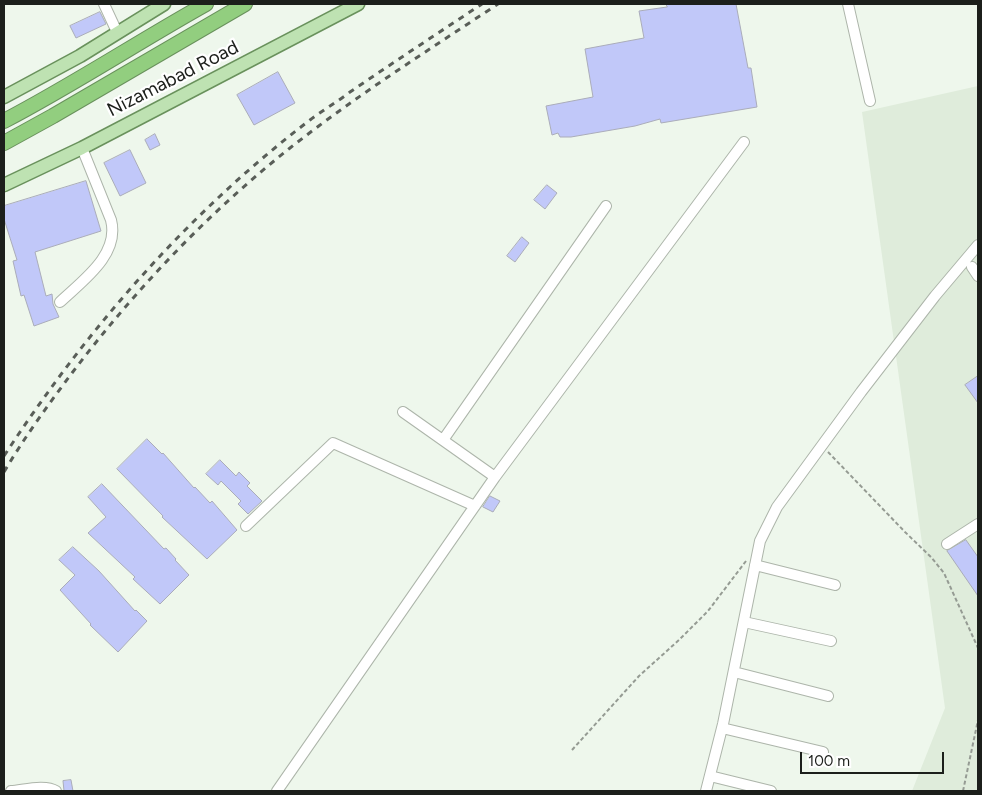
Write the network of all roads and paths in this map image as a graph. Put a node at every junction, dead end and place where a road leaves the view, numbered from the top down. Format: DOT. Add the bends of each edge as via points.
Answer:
graph roads {
  1 [pos="104,4"];
  2 [pos="164,4"];
  3 [pos="206,4"];
  4 [pos="245,4"];
  5 [pos="358,4"];
  6 [pos="848,4"];
  7 [pos="117,32"];
  8 [pos="4,97"];
  9 [pos="870,100"];
  10 [pos="4,121"];
  11 [pos="744,142"];
  12 [pos="4,143"];
  13 [pos="82,148"];
  14 [pos="4,185"];
  15 [pos="606,206"];
  16 [pos="978,245"];
  17 [pos="972,267"];
  18 [pos="978,276"];
  19 [pos="60,302"];
  20 [pos="403,412"];
  21 [pos="443,440"];
  22 [pos="821,445"];
  23 [pos="495,477"];
  24 [pos="475,506"];
  25 [pos="978,524"];
  26 [pos="246,526"];
  27 [pos="947,544"];
  28 [pos="752,560"];
  29 [pos="834,585"];
  30 [pos="744,622"];
  31 [pos="831,641"];
  32 [pos="978,648"];
  33 [pos="734,672"];
  34 [pos="828,696"];
  35 [pos="978,720"];
  36 [pos="722,728"];
  37 [pos="572,750"];
  38 [pos="823,752"];
  39 [pos="710,776"];
  40 [pos="11,791"];
  41 [pos="56,791"];
  42 [pos="276,791"];
  43 [pos="706,791"];
  44 [pos="771,791"];
  45 [pos="963,791"];
  1 -- 7 [label="street"];
  2 -- 7 [label="main road"];
  3 -- 10 [label="highway" via="42,102"];
  4 -- 12 [label="highway, Nizamabad Road"];
  5 -- 13 [label="main road, Nizamabad Road"];
  6 -- 9 [label="street"];
  7 -- 8 [label="main road"];
  11 -- 23 [label="street"];
  13 -- 14 [label="main road, Nizamabad Road"];
  13 -- 19 [label="street" via="111,220 111,244 100,262"];
  15 -- 21 [label="street"];
  16 -- 22 [label="street"];
  17 -- 18 [label="street"];
  20 -- 21 [label="street"];
  21 -- 23 [label="street"];
  22 -- 28 [label="street" via="777,507"];
  22 -- 32 [label="path" via="944,573"];
  23 -- 24 [label="street"];
  24 -- 26 [label="street" via="333,443"];
  24 -- 42 [label="street"];
  25 -- 27 [label="street"];
  28 -- 29 [label="street"];
  28 -- 30 [label="street"];
  28 -- 37 [label="path" via="708,611 639,676"];
  30 -- 31 [label="street"];
  30 -- 33 [label="street"];
  33 -- 34 [label="street"];
  33 -- 36 [label="street"];
  35 -- 45 [label="path"];
  36 -- 38 [label="street"];
  36 -- 39 [label="street"];
  39 -- 43 [label="street"];
  39 -- 44 [label="street"];
  40 -- 41 [label="street" via="51,788"];
}
